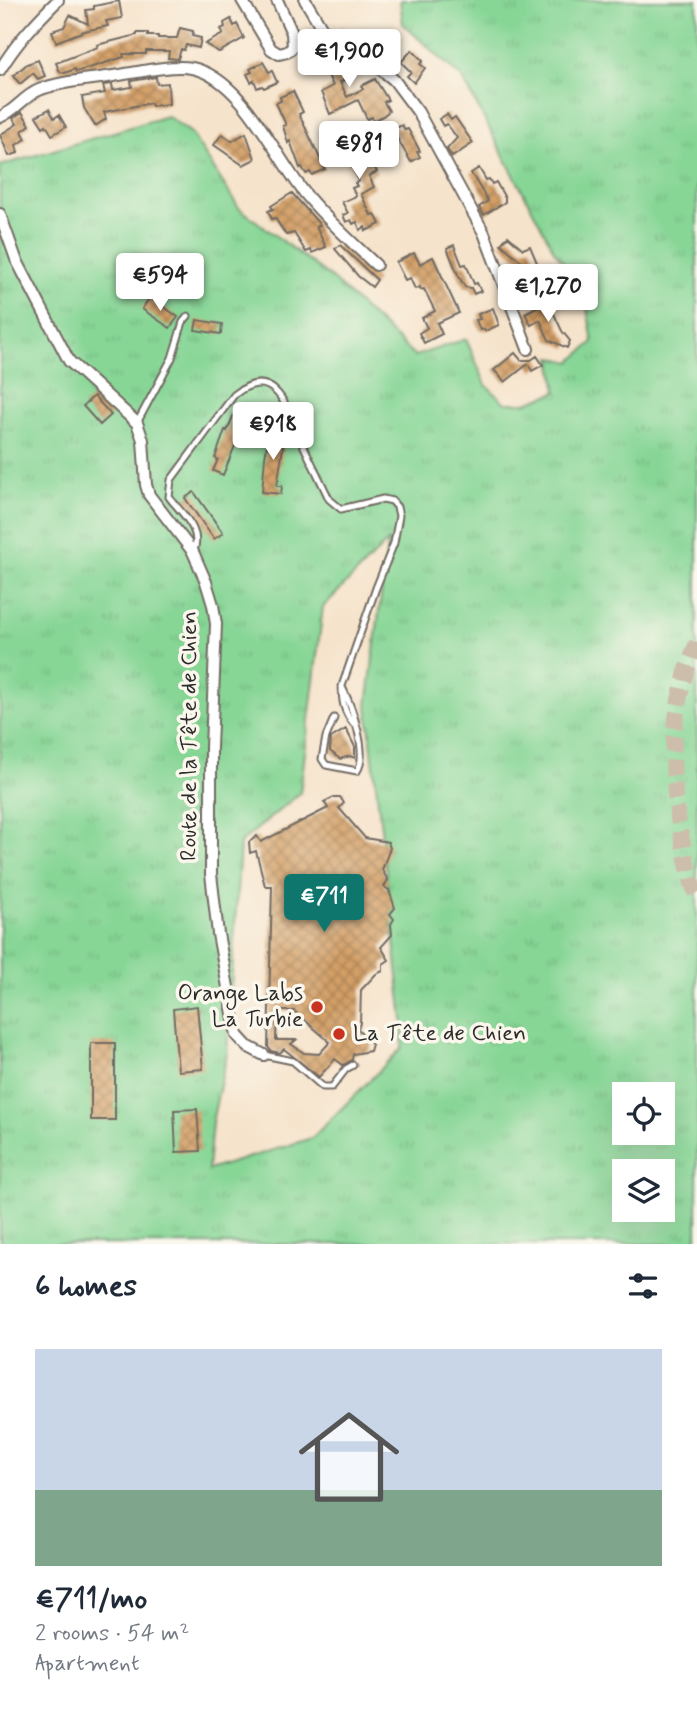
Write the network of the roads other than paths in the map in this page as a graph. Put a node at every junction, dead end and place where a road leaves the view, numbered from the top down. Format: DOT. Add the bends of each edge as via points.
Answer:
graph roads {
  1 [pos="58,0"];
  2 [pos="242,0"];
  3 [pos="277,0"];
  4 [pos="305,0"];
  5 [pos="0,70"];
  6 [pos="0,117"];
  7 [pos="0,214"];
  8 [pos="376,265"];
  9 [pos="188,316"];
  10 [pos="528,349"];
  11 [pos="137,423"];
  12 [pos="193,552"];
  13 [pos="334,718"];
  14 [pos="264,1055"];
  15 [pos="353,1065"];
  1 -- 5 [label="street"];
  2 -- 3 [label="street" via="271,49 279,54 293,47 292,33"];
  4 -- 10 [label="street" via="323,30 394,80 418,112 484,233"];
  6 -- 8 [label="street" via="48,88 160,69 190,68 210,74 256,120 308,198"];
  7 -- 11 [label="street" via="16,259 69,361"];
  9 -- 11 [label="lane" via="172,358"];
  11 -- 12 [label="street, Route de la Tête de Chien" via="149,495"];
  12 -- 13 [label="lane" via="198,543 195,530 169,497 171,480 234,395 256,383 284,399 334,505 341,509 383,499 397,507 394,543 342,687 342,702 362,746 362,764 356,771 326,765 322,759"];
  12 -- 14 [label="street, Route de la Tête de Chien" via="216,624 211,874 218,934 236,1035"];
  14 -- 15 [label="lane" via="293,1061 323,1087 332,1087"];
}
